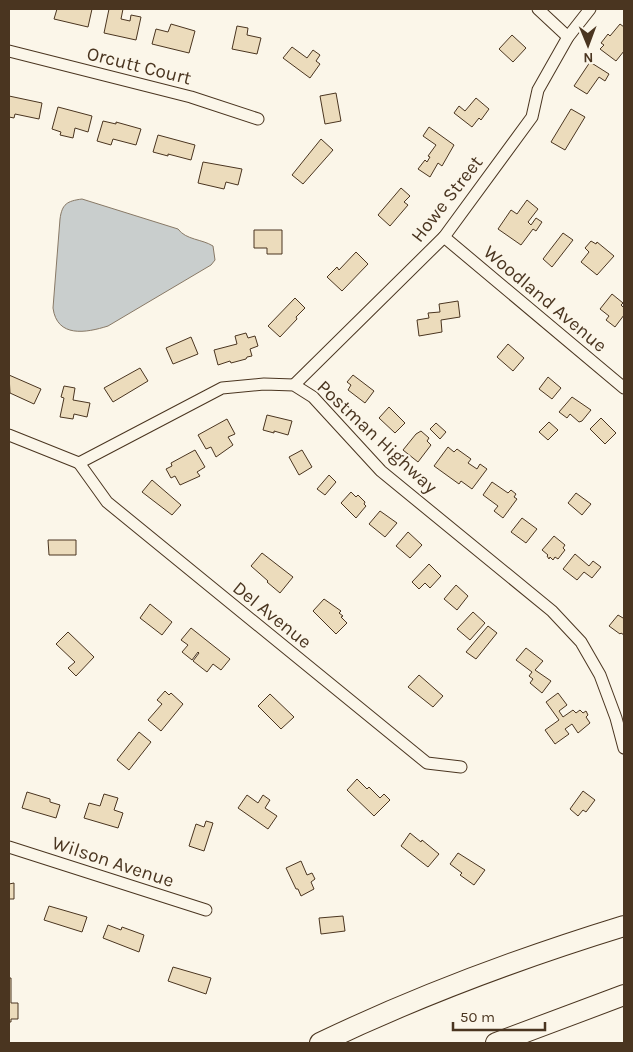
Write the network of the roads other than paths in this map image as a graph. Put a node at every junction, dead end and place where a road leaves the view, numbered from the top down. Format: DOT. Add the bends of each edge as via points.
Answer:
graph roads {
  1 [pos="538,9"];
  2 [pos="590,9"];
  3 [pos="568,37"];
  4 [pos="9,51"];
  5 [pos="258,119"];
  6 [pos="444,237"];
  7 [pos="294,385"];
  8 [pos="624,388"];
  9 [pos="9,435"];
  10 [pos="79,463"];
  11 [pos="624,748"];
  12 [pos="461,767"];
  13 [pos="9,847"];
  14 [pos="206,910"];
  15 [pos="624,926"];
  16 [pos="624,995"];
  17 [pos="320,1043"];
  18 [pos="496,1043"];
  1 -- 3 [label="street"];
  2 -- 3 [label="street, Howe Street"];
  3 -- 6 [label="street, Howe Street" via="538,90 532,117"];
  4 -- 5 [label="street, Orcutt Court" via="191,97"];
  6 -- 7 [label="street, Howe Street"];
  6 -- 8 [label="street, Woodland Avenue"];
  7 -- 10 [label="street, Postman Highway" via="222,388"];
  7 -- 11 [label="street, Postman Highway" via="313,397 381,471 552,611 581,642 600,675"];
  9 -- 10 [label="street"];
  10 -- 12 [label="street, Del Avenue" via="107,502 427,764"];
  13 -- 14 [label="street, Wilson Avenue"];
  15 -- 17 [label="highway" via="468,979"];
  16 -- 18 [label="highway"];
}
